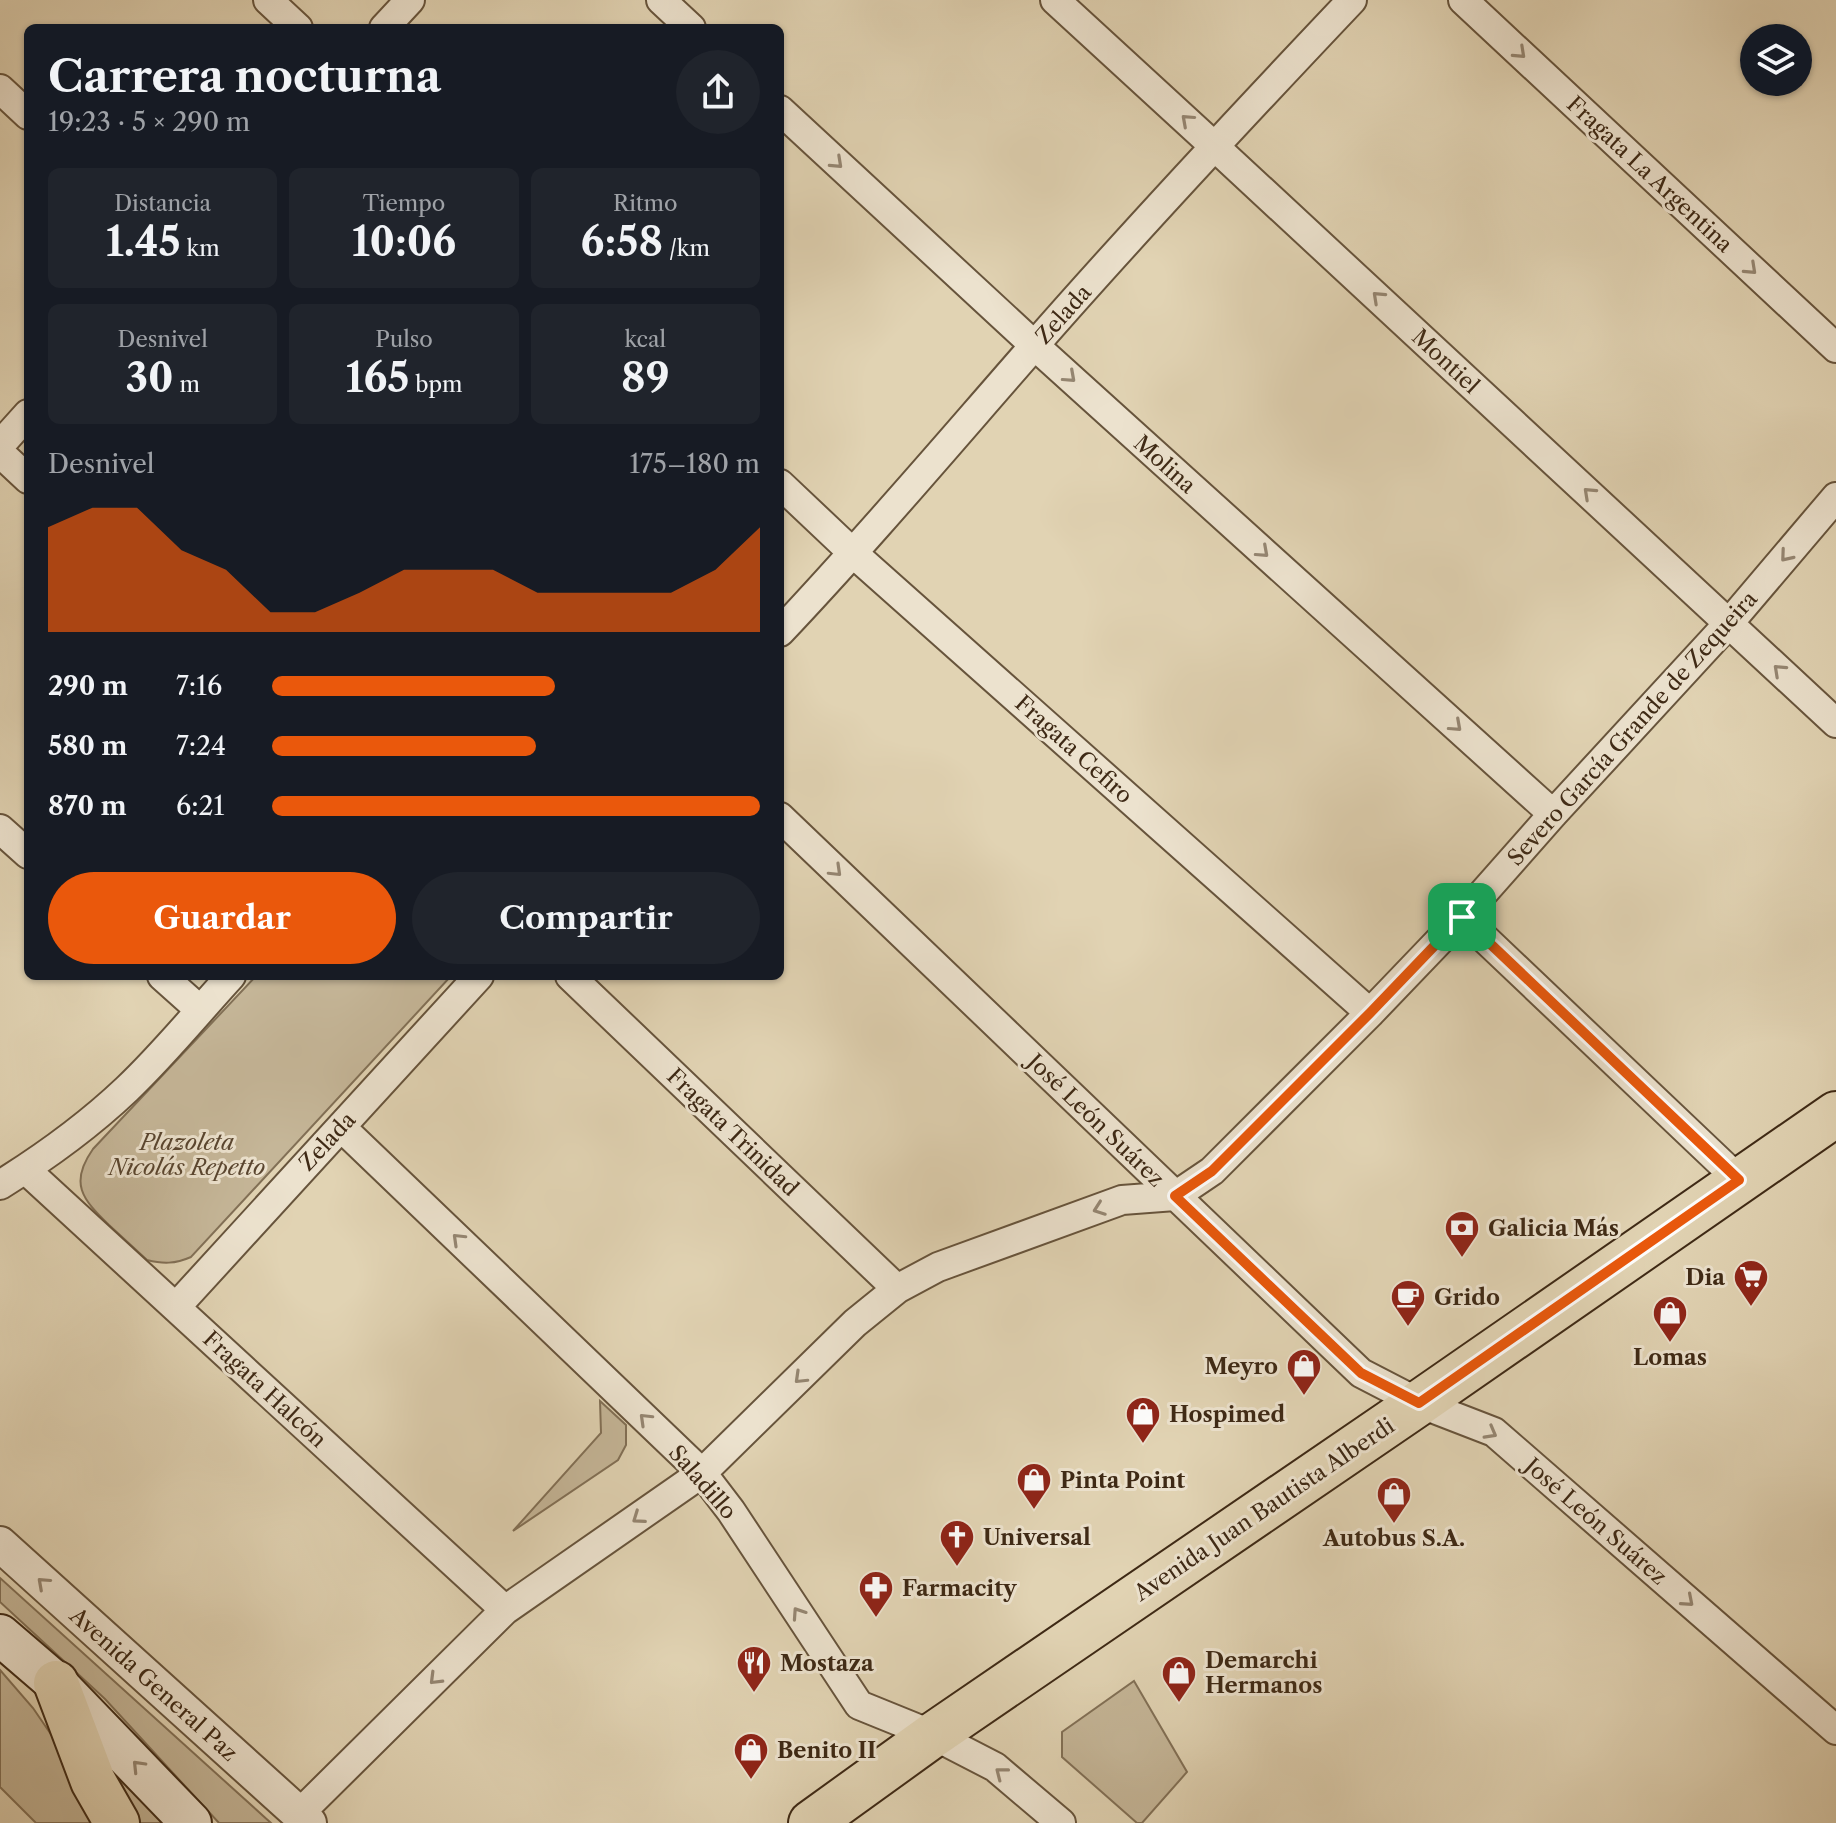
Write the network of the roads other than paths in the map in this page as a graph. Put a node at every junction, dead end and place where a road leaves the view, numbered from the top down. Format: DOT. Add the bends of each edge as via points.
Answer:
graph roads {
  1 [pos="268,0"];
  2 [pos="410,0"];
  3 [pos="661,0"];
  4 [pos="1055,0"];
  5 [pos="1352,0"];
  6 [pos="1463,0"];
  7 [pos="294,24"];
  8 [pos="388,24"];
  9 [pos="687,24"];
  10 [pos="0,89"];
  11 [pos="24,111"];
  12 [pos="784,114"];
  13 [pos="1214,146"];
  14 [pos="1034,345"];
  15 [pos="1836,348"];
  16 [pos="24,418"];
  17 [pos="0,445"];
  18 [pos="0,453"];
  19 [pos="24,475"];
  20 [pos="784,488"];
  21 [pos="1836,497"];
  22 [pos="854,554"];
  23 [pos="1729,623"];
  24 [pos="784,628"];
  25 [pos="1836,723"];
  26 [pos="1553,814"];
  27 [pos="784,821"];
  28 [pos="0,829"];
  29 [pos="24,850"];
  30 [pos="1462,917"];
  31 [pos="166,980"];
  32 [pos="227,980"];
  33 [pos="475,980"];
  34 [pos="574,980"];
  35 [pos="200,1010"];
  36 [pos="1370,1013"];
  37 [pos="1836,1114"];
  38 [pos="341,1127"];
  39 [pos="25,1169"];
  40 [pos="1739,1180"];
  41 [pos="0,1185"];
  42 [pos="1175,1196"];
  43 [pos="897,1289"];
  44 [pos="176,1307"];
  45 [pos="1419,1403"];
  46 [pos="702,1473"];
  47 [pos="0,1544"];
  48 [pos="505,1610"];
  49 [pos="1,1636"];
  50 [pos="56,1683"];
  51 [pos="1836,1730"];
  52 [pos="933,1735"];
  53 [pos="304,1819"];
  54 [pos="117,1823"];
  55 [pos="191,1823"];
  56 [pos="811,1823"];
  57 [pos="1061,1823"];
  1 -- 7 [label="street"];
  2 -- 8 [label="street"];
  3 -- 9 [label="street"];
  13 -- 4 [label="street, Montiel, one-way"];
  5 -- 13 [label="street, Zelada"];
  6 -- 15 [label="street, Fragata La Argentina, one-way"];
  10 -- 11 [label="street"];
  12 -- 14 [label="street, Molina, one-way"];
  13 -- 14 [label="street, Zelada"];
  23 -- 13 [label="street, Montiel, one-way"];
  14 -- 22 [label="street, Zelada"];
  14 -- 26 [label="street, Molina, one-way"];
  16 -- 17 [label="street"];
  18 -- 19 [label="street"];
  20 -- 22 [label="street, Fragata Cefiro"];
  21 -- 23 [label="street, Severo García Grande de Zequeira, one-way"];
  22 -- 24 [label="street, Zelada"];
  22 -- 36 [label="street, Fragata Cefiro"];
  25 -- 23 [label="street, Montiel, one-way"];
  23 -- 26 [label="street, Severo García Grande de Zequeira"];
  26 -- 30 [label="street, Severo García Grande de Zequeira"];
  27 -- 42 [label="street, José León Suárez, one-way"];
  28 -- 29 [label="street"];
  30 -- 36 [label="street, Severo García Grande de Zequeira"];
  30 -- 40 [label="street"];
  31 -- 35 [label="street"];
  32 -- 35 [label="street"];
  33 -- 38 [label="street, Zelada"];
  34 -- 43 [label="street, Fragata Trinidad"];
  35 -- 39 [label="street" via="128,1088"];
  36 -- 42 [label="street, Severo García Grande de Zequeira" via="1212,1171"];
  37 -- 40 [label="main road, Avenida Juan Bautista Alberdi"];
  38 -- 44 [label="street, Zelada"];
  46 -- 38 [label="street, Saladillo, one-way"];
  39 -- 41 [label="street"];
  39 -- 44 [label="street, Fragata Halcón"];
  40 -- 45 [label="main road, Avenida Juan Bautista Alberdi"];
  42 -- 43 [label="street, Severo García Grande de Zequeira, one-way" via="1122,1200 938,1267"];
  42 -- 45 [label="street, José León Suárez" via="1361,1373"];
  43 -- 46 [label="street, Severo García Grande de Zequeira, one-way" via="855,1323"];
  44 -- 48 [label="street, Fragata Halcón"];
  45 -- 51 [label="street, José León Suárez, one-way" via="1494,1432"];
  45 -- 52 [label="main road, Avenida Juan Bautista Alberdi"];
  46 -- 48 [label="street, Severo García Grande de Zequeira, one-way"];
  52 -- 46 [label="street, Saladillo, one-way" via="859,1705"];
  53 -- 47 [label="street, Avenida General Paz, one-way"];
  48 -- 53 [label="street, Severo García Grande de Zequeira, one-way"];
  49 -- 50 [label="main road"];
  50 -- 54 [label="main road" via="93,1781"];
  55 -- 50 [label="main road, one-way"];
  52 -- 56 [label="main road, Avenida Juan Bautista Alberdi"];
  57 -- 52 [label="street, Saladillo, one-way" via="995,1767"];
}
